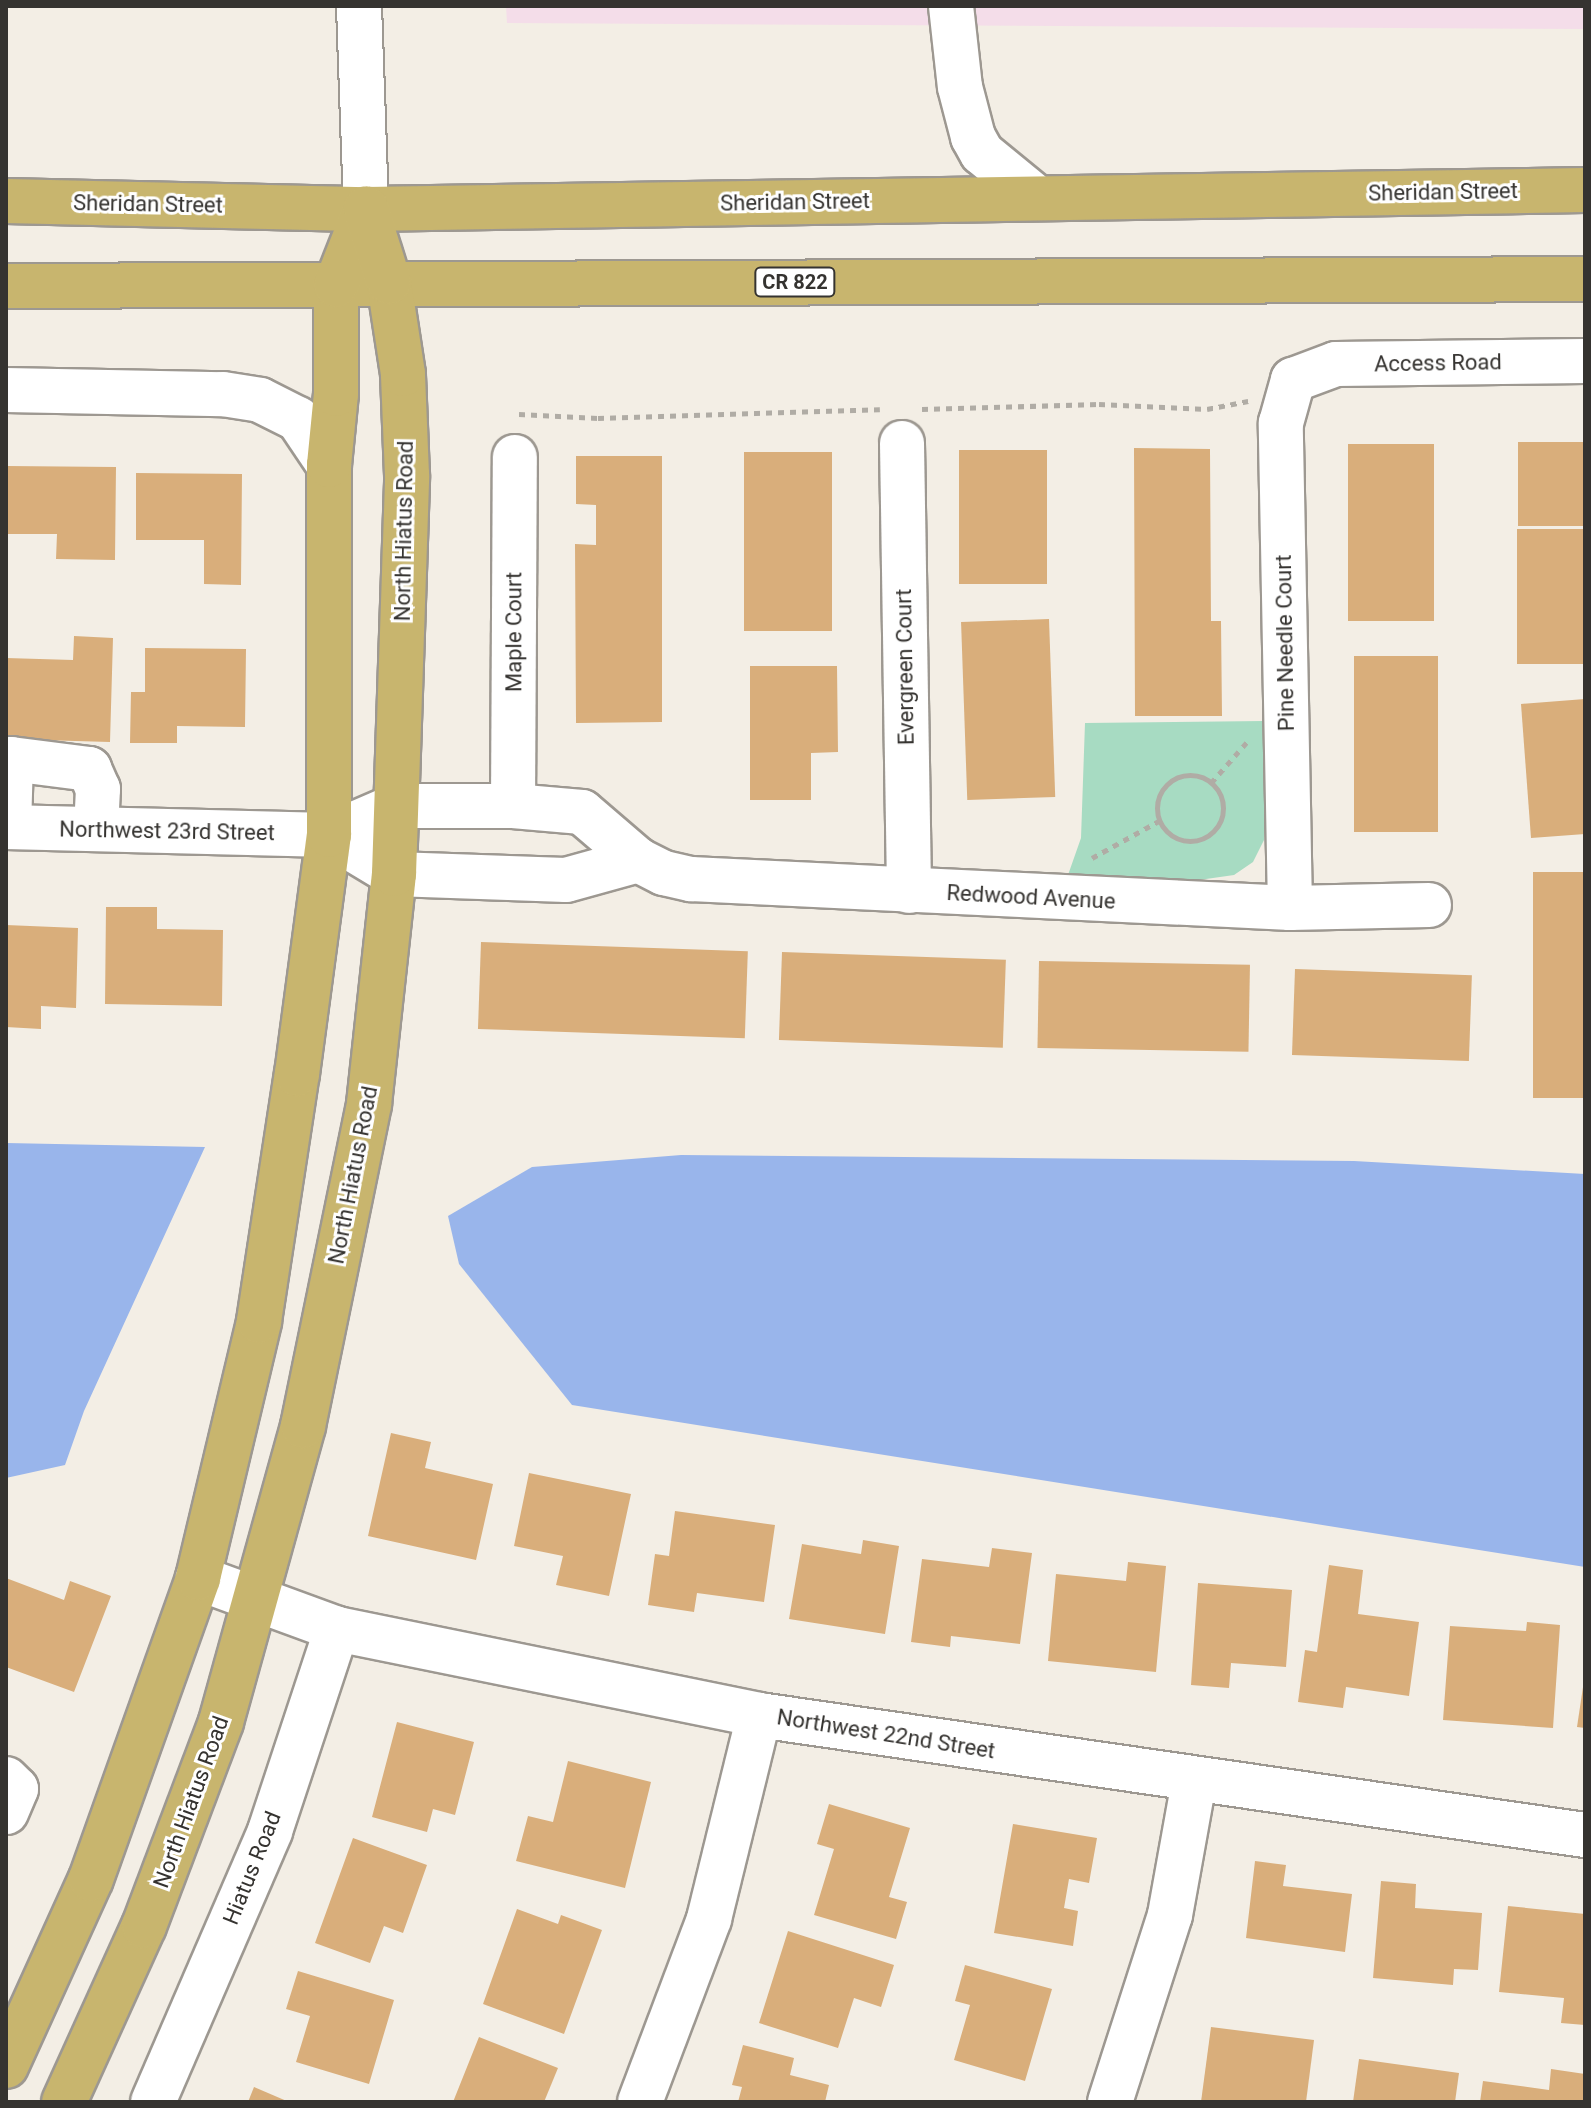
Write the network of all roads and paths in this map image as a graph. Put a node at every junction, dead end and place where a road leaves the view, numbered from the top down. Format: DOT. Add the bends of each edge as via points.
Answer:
graph roads {
  1 [pos="359,6"];
  2 [pos="951,6"];
  3 [pos="1585,190"];
  4 [pos="1037,198"];
  5 [pos="6,201"];
  6 [pos="366,209"];
  7 [pos="1585,279"];
  8 [pos="389,282"];
  9 [pos="336,285"];
  10 [pos="6,286"];
  11 [pos="1585,361"];
  12 [pos="1293,380"];
  13 [pos="6,390"];
  14 [pos="902,443"];
  15 [pos="515,457"];
  16 [pos="329,465"];
  17 [pos="396,806"];
  18 [pos="513,806"];
  19 [pos="1159,821"];
  20 [pos="8,827"];
  21 [pos="96,829"];
  22 [pos="329,835"];
  23 [pos="638,860"];
  24 [pos="394,874"];
  25 [pos="909,891"];
  26 [pos="1066,898"];
  27 [pos="1429,905"];
  28 [pos="1290,908"];
  29 [pos="198,1578"];
  30 [pos="258,1600"];
  31 [pos="337,1629"];
  32 [pos="759,1715"];
  33 [pos="1194,1781"];
  34 [pos="1585,1835"];
  35 [pos="6,2066"];
  36 [pos="64,2102"];
  37 [pos="153,2102"];
  38 [pos="640,2102"];
  39 [pos="1110,2102"];
  1 -- 6 [label="street, North Hiatus Road"];
  2 -- 4 [label="street" via="958,75 973,137 982,153"];
  3 -- 4 [label="main road, Sheridan Street"];
  4 -- 6 [label="main road, Sheridan Street"];
  5 -- 6 [label="main road, Sheridan Street"];
  6 -- 8 [label="main road, North Hiatus Road"];
  6 -- 9 [label="main road, North Hiatus Road"];
  7 -- 8 [label="main road, CR 822"];
  8 -- 9 [label="main road, CR 822"];
  8 -- 17 [label="main road, North Hiatus Road" via="402,369 407,475"];
  9 -- 10 [label="main road, CR 822"];
  9 -- 16 [label="main road, North Hiatus Road" via="336,394"];
  11 -- 12 [label="street, Access Road" via="1336,364"];
  12 -- 28 [label="street, Pine Needle Court" via="1281,423"];
  13 -- 16 [label="street" via="223,394 260,400 298,419"];
  14 -- 25 [label="street, Evergreen Court"];
  15 -- 18 [label="street, Maple Court"];
  16 -- 22 [label="main road, North Hiatus Road"];
  17 -- 18 [label="street, Redwood Avenue"];
  17 -- 22 [label="street, Redwood Avenue"];
  17 -- 24 [label="main road, North Hiatus Road"];
  18 -- 23 [label="street, Redwood Avenue" via="582,812"];
  19 -- 19 [label="path" via="1162,791 1178,775 1200,775 1217,792 1221,816 1202,841 1178,841"];
  19 -- 26 [label="path" via="1098,852 1081,867"];
  20 -- 21 [label="street, Northwest 23rd Street"];
  20 -- 21 [label="street" via="11,759 89,769 98,789"];
  21 -- 22 [label="street, Northwest 23rd Street"];
  22 -- 24 [label="street"];
  22 -- 29 [label="main road, North Hiatus Road" via="259,1321"];
  23 -- 24 [label="street" via="566,880"];
  23 -- 25 [label="street, Redwood Avenue" via="691,879"];
  24 -- 30 [label="main road, North Hiatus Road" via="369,1104 303,1426"];
  25 -- 26 [label="street, Redwood Avenue"];
  26 -- 28 [label="street, Redwood Avenue"];
  27 -- 28 [label="street, Redwood Avenue"];
  29 -- 30 [label="street, Northwest 22nd Street"];
  29 -- 35 [label="main road, North Hiatus Road" via="91,1879"];
  30 -- 31 [label="street, Northwest 22nd Street"];
  30 -- 36 [label="main road, North Hiatus Road" via="221,1722 150,1911"];
  31 -- 32 [label="street, Northwest 22nd Street"];
  31 -- 37 [label="street, Hiatus Road" via="270,1831"];
  32 -- 33 [label="street, Northwest 22nd Street"];
  32 -- 38 [label="street" via="709,1919"];
  33 -- 34 [label="street, Northwest 22nd Street"];
  33 -- 39 [label="street" via="1170,1915"];
}
